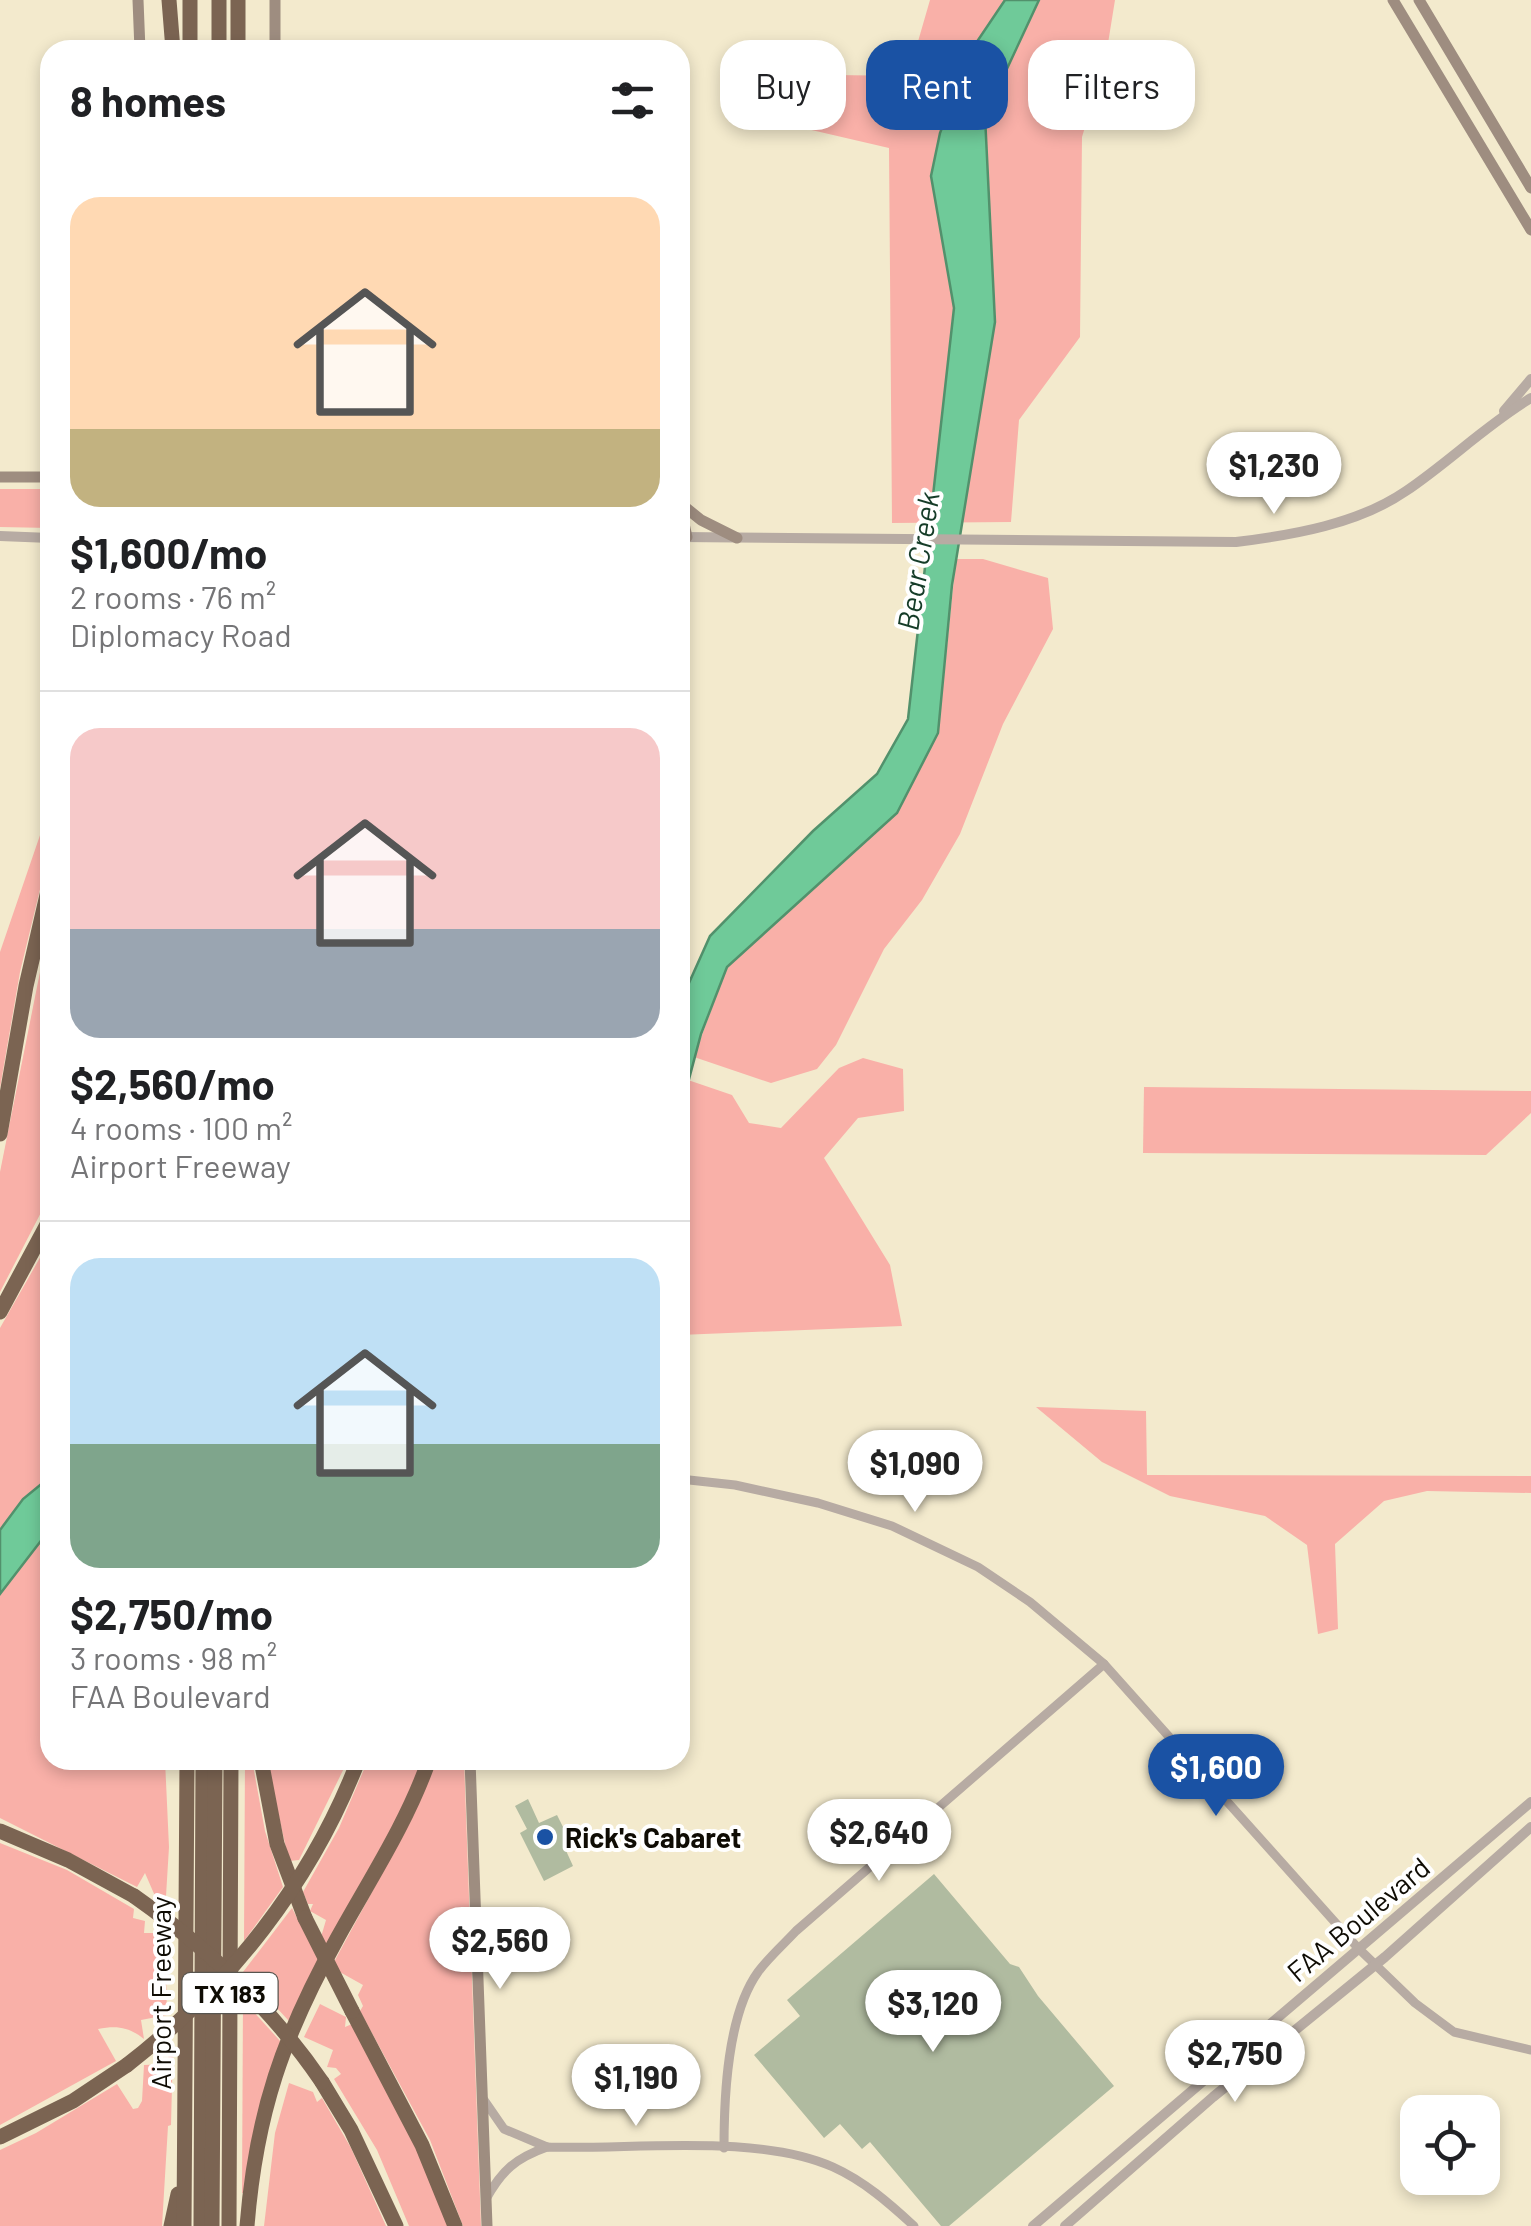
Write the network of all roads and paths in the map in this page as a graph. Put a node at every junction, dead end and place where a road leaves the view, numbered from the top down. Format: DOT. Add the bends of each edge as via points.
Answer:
graph roads {
  1 [pos="138,0"];
  2 [pos="169,0"];
  3 [pos="190,0"];
  4 [pos="210,0"];
  5 [pos="219,0"];
  6 [pos="238,0"];
  7 [pos="276,0"];
  8 [pos="1394,0"];
  9 [pos="1419,0"];
  10 [pos="140,40"];
  11 [pos="172,40"];
  12 [pos="190,40"];
  13 [pos="210,40"];
  14 [pos="219,40"];
  15 [pos="238,40"];
  16 [pos="276,40"];
  17 [pos="1458,66"];
  18 [pos="1440,79"];
  19 [pos="1531,188"];
  20 [pos="1531,230"];
  21 [pos="1531,379"];
  22 [pos="1531,398"];
  23 [pos="1501,416"];
  24 [pos="0,476"];
  25 [pos="40,477"];
  26 [pos="690,512"];
  27 [pos="0,536"];
  28 [pos="40,538"];
  29 [pos="690,538"];
  30 [pos="737,538"];
  31 [pos="40,925"];
  32 [pos="0,1134"];
  33 [pos="40,1238"];
  34 [pos="0,1312"];
  35 [pos="690,1480"];
  36 [pos="1104,1664"];
  37 [pos="187,1770"];
  38 [pos="203,1770"];
  39 [pos="214,1770"];
  40 [pos="231,1770"];
  41 [pos="263,1770"];
  42 [pos="353,1770"];
  43 [pos="425,1770"];
  44 [pos="470,1770"];
  45 [pos="1531,1802"];
  46 [pos="1531,1828"];
  47 [pos="0,1831"];
  48 [pos="1484,1842"];
  49 [pos="1498,1856"];
  50 [pos="1358,1948"];
  51 [pos="1374,1966"];
  52 [pos="1531,2050"];
  53 [pos="1226,2061"];
  54 [pos="1238,2076"];
  55 [pos="482,2097"];
  56 [pos="0,2137"];
  57 [pos="547,2147"];
  58 [pos="724,2148"];
  59 [pos="184,2166"];
  60 [pos="1100,2169"];
  61 [pos="1112,2184"];
  62 [pos="486,2199"];
  63 [pos="170,2226"];
  64 [pos="184,2226"];
  65 [pos="200,2226"];
  66 [pos="212,2226"];
  67 [pos="228,2226"];
  68 [pos="247,2226"];
  69 [pos="396,2226"];
  70 [pos="455,2226"];
  71 [pos="487,2226"];
  72 [pos="914,2226"];
  73 [pos="1033,2226"];
  74 [pos="1065,2226"];
  1 -- 10 [label="main road"];
  2 -- 11 [label="highway"];
  3 -- 12 [label="highway"];
  4 -- 13 [label="highway"];
  5 -- 14 [label="highway"];
  6 -- 15 [label="highway"];
  7 -- 16 [label="main road"];
  8 -- 18 [label="main road"];
  9 -- 17 [label="main road"];
  17 -- 18 [label="main road"];
  17 -- 19 [label="main road"];
  18 -- 20 [label="main road"];
  21 -- 23 [label="street"];
  22 -- 23 [label="street"];
  23 -- 30 [label="street" via="1403,494 1295,535 1236,542"];
  24 -- 25 [label="main road"];
  26 -- 30 [label="main road"];
  27 -- 28 [label="street"];
  29 -- 30 [label="street"];
  31 -- 32 [label="highway"];
  33 -- 34 [label="highway"];
  35 -- 36 [label="street" via="802,1499 892,1526 978,1567"];
  36 -- 50 [label="street"];
  36 -- 58 [label="street" via="796,1931 756,1974 724,2086"];
  37 -- 59 [label="highway, Airport Freeway / TX 183"];
  38 -- 65 [label="highway"];
  39 -- 66 [label="highway"];
  40 -- 67 [label="highway, TX 183"];
  41 -- 70 [label="highway, bridge" via="277,1844 305,1918 422,2146"];
  42 -- 56 [label="highway, bridge" via="307,1867 256,1939 193,2008 126,2066"];
  43 -- 68 [label="highway" via="284,2048 261,2118"];
  44 -- 55 [label="main road"];
  45 -- 48 [label="street, FAA Boulevard"];
  46 -- 49 [label="street, FAA Boulevard"];
  47 -- 69 [label="highway, bridge" via="134,1896 242,1984 322,2082"];
  48 -- 49 [label="street"];
  48 -- 50 [label="street, FAA Boulevard"];
  49 -- 51 [label="street, FAA Boulevard"];
  50 -- 51 [label="street"];
  50 -- 53 [label="street, FAA Boulevard"];
  51 -- 52 [label="street" via="1440,2026"];
  51 -- 54 [label="street, FAA Boulevard"];
  53 -- 54 [label="street"];
  53 -- 60 [label="street, FAA Boulevard"];
  54 -- 61 [label="street, FAA Boulevard"];
  55 -- 57 [label="street" via="504,2128"];
  55 -- 62 [label="main road"];
  57 -- 58 [label="street"];
  57 -- 62 [label="street" via="518,2158"];
  58 -- 72 [label="street" via="824,2164 885,2199"];
  59 -- 63 [label="highway"];
  59 -- 64 [label="highway, Airport Freeway / TX 183"];
  60 -- 61 [label="street"];
  60 -- 73 [label="street, FAA Boulevard"];
  61 -- 74 [label="street, FAA Boulevard"];
  62 -- 71 [label="main road"];
}
